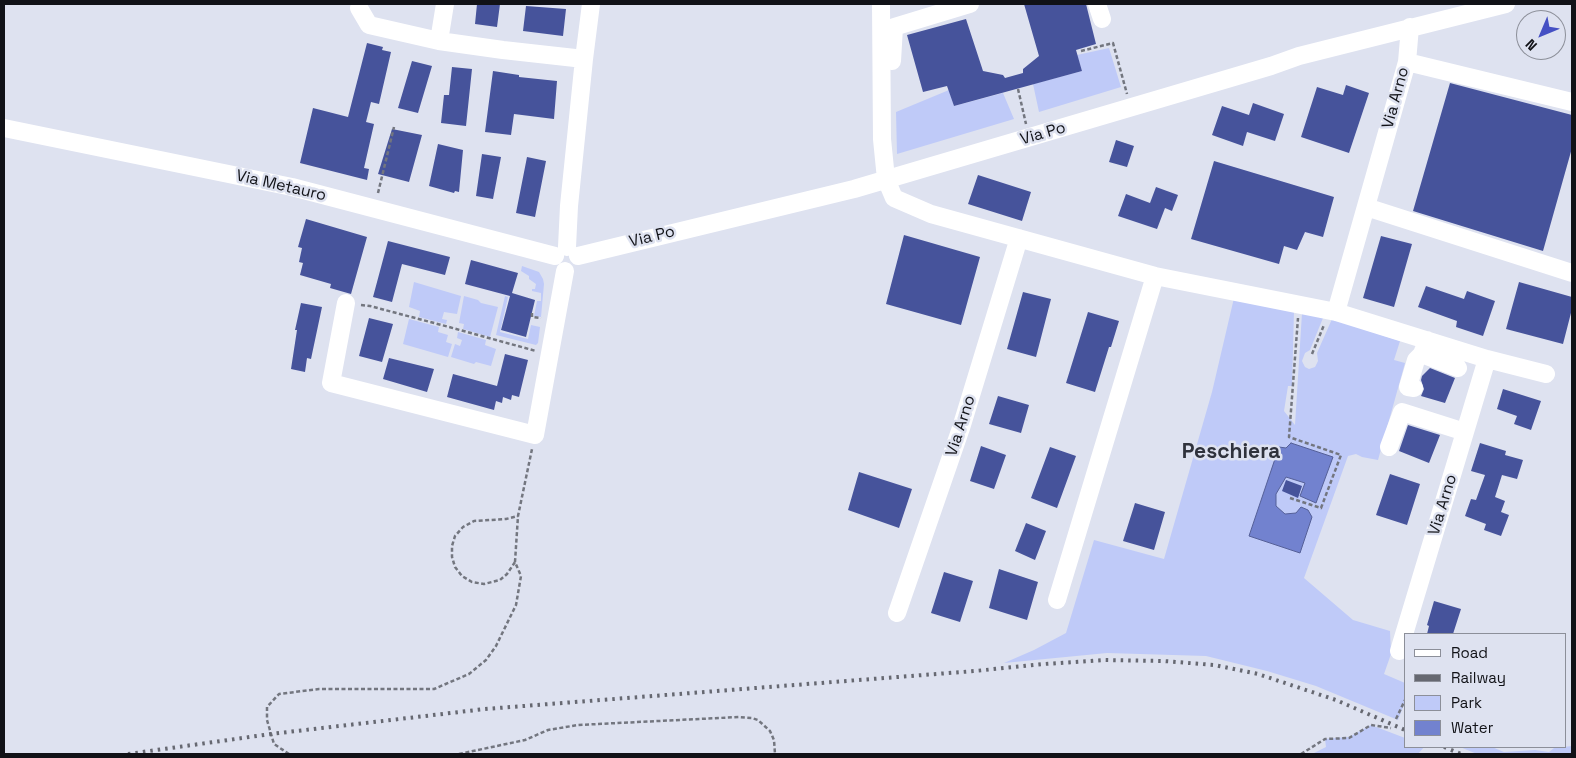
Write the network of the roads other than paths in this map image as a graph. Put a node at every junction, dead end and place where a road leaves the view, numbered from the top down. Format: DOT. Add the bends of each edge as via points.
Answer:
graph roads {
  1 [pos="445,4"];
  2 [pos="592,4"];
  3 [pos="881,4"];
  4 [pos="970,4"];
  5 [pos="1506,4"];
  6 [pos="360,8"];
  7 [pos="1410,27"];
  8 [pos="439,40"];
  9 [pos="584,59"];
  10 [pos="1407,62"];
  11 [pos="881,84"];
  12 [pos="1572,102"];
  13 [pos="4,128"];
  14 [pos="886,179"];
  15 [pos="1366,208"];
  16 [pos="1019,238"];
  17 [pos="567,253"];
  18 [pos="1572,273"];
  19 [pos="1155,276"];
  20 [pos="346,303"];
  21 [pos="1333,312"];
  22 [pos="1425,347"];
  23 [pos="1486,358"];
  24 [pos="1458,368"];
  25 [pos="1546,374"];
  26 [pos="1414,388"];
  27 [pos="1464,432"];
  28 [pos="1389,447"];
  29 [pos="1057,600"];
  30 [pos="897,613"];
  31 [pos="1404,633"];
  32 [pos="1404,634"];
  33 [pos="1399,651"];
  1 -- 8 [label="street"];
  2 -- 9 [label="street"];
  3 -- 11 [label="street"];
  4 -- 11 [label="street" via="894,27 890,83"];
  5 -- 7 [label="street, Via Po"];
  6 -- 8 [label="street" via="369,25"];
  7 -- 10 [label="street, Via Arno"];
  7 -- 14 [label="street, Via Po" via="1299,56"];
  8 -- 9 [label="street"];
  9 -- 17 [label="street"];
  10 -- 12 [label="street"];
  10 -- 15 [label="street, Via Arno"];
  11 -- 14 [label="street"];
  13 -- 17 [label="street, Via Metauro" via="292,187"];
  14 -- 16 [label="street" via="894,198 931,214"];
  14 -- 17 [label="street, Via Po" via="854,189"];
  15 -- 18 [label="street"];
  15 -- 21 [label="street, Via Arno"];
  16 -- 19 [label="street"];
  16 -- 30 [label="street, Via Arno" via="962,428"];
  17 -- 20 [label="street" via="554,260 557,267 565,271 535,435 332,383"];
  19 -- 21 [label="street"];
  19 -- 29 [label="street"];
  21 -- 22 [label="street"];
  22 -- 23 [label="street"];
  22 -- 24 [label="street"];
  22 -- 26 [label="street" via="1416,360 1408,387"];
  23 -- 25 [label="street"];
  23 -- 27 [label="street, Via Arno"];
  27 -- 28 [label="street" via="1402,412"];
  27 -- 31 [label="street, Via Arno"];
  32 -- 33 [label="street, Via Arno"];
}
